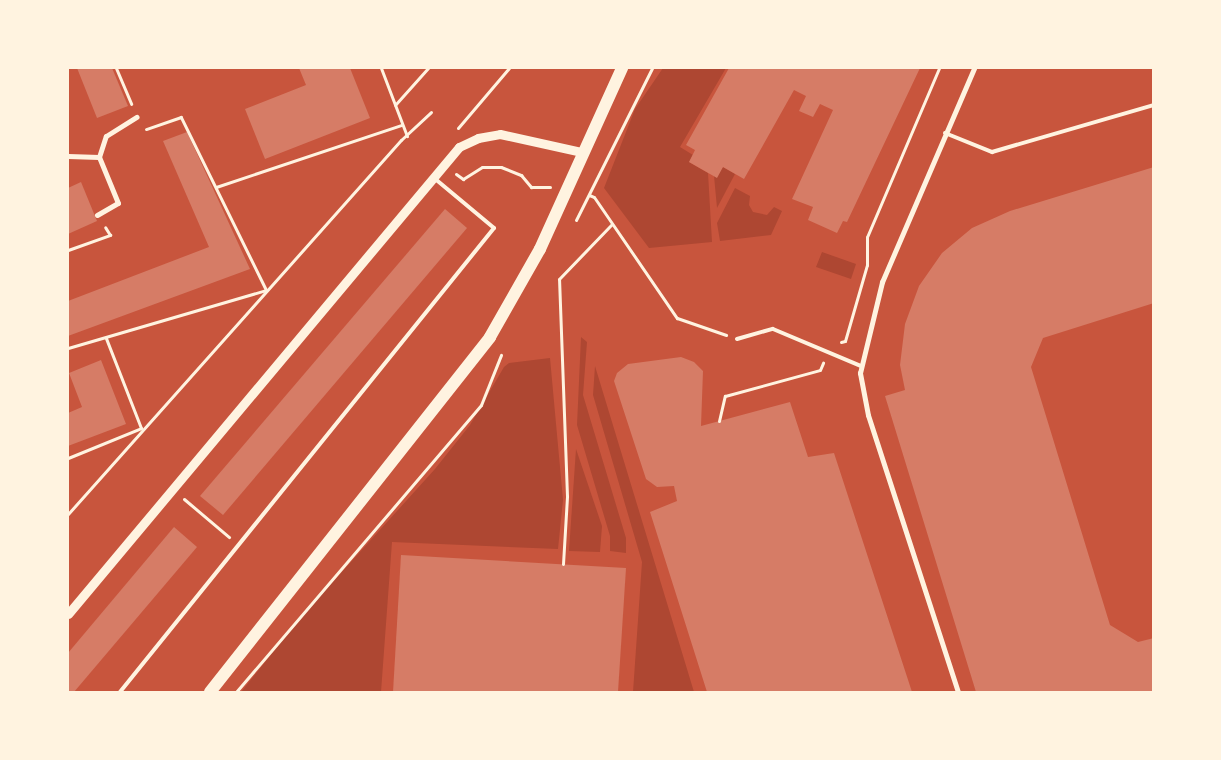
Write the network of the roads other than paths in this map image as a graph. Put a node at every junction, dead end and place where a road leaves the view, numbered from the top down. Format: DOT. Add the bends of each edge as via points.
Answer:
graph roads {
  1 [pos="622,68"];
  2 [pos="974,68"];
  3 [pos="1154,105"];
  4 [pos="136,118"];
  5 [pos="945,133"];
  6 [pos="582,152"];
  7 [pos="68,156"];
  8 [pos="99,157"];
  9 [pos="433,177"];
  10 [pos="97,215"];
  11 [pos="737,339"];
  12 [pos="861,366"];
  13 [pos="68,614"];
  14 [pos="120,692"];
  15 [pos="210,692"];
  16 [pos="958,692"];
  1 -- 6 [label="main road"];
  2 -- 5 [label="street"];
  3 -- 5 [label="lane" via="992,152"];
  4 -- 8 [label="street" via="106,136"];
  5 -- 12 [label="street" via="882,282"];
  6 -- 9 [label="street" via="500,134 478,138 459,147"];
  6 -- 15 [label="main road" via="540,249 490,336"];
  7 -- 8 [label="street"];
  8 -- 10 [label="street" via="118,202"];
  9 -- 13 [label="street"];
  9 -- 14 [label="lane" via="494,228"];
  11 -- 12 [label="lane" via="773,330"];
  12 -- 16 [label="street" via="868,415"];
}
